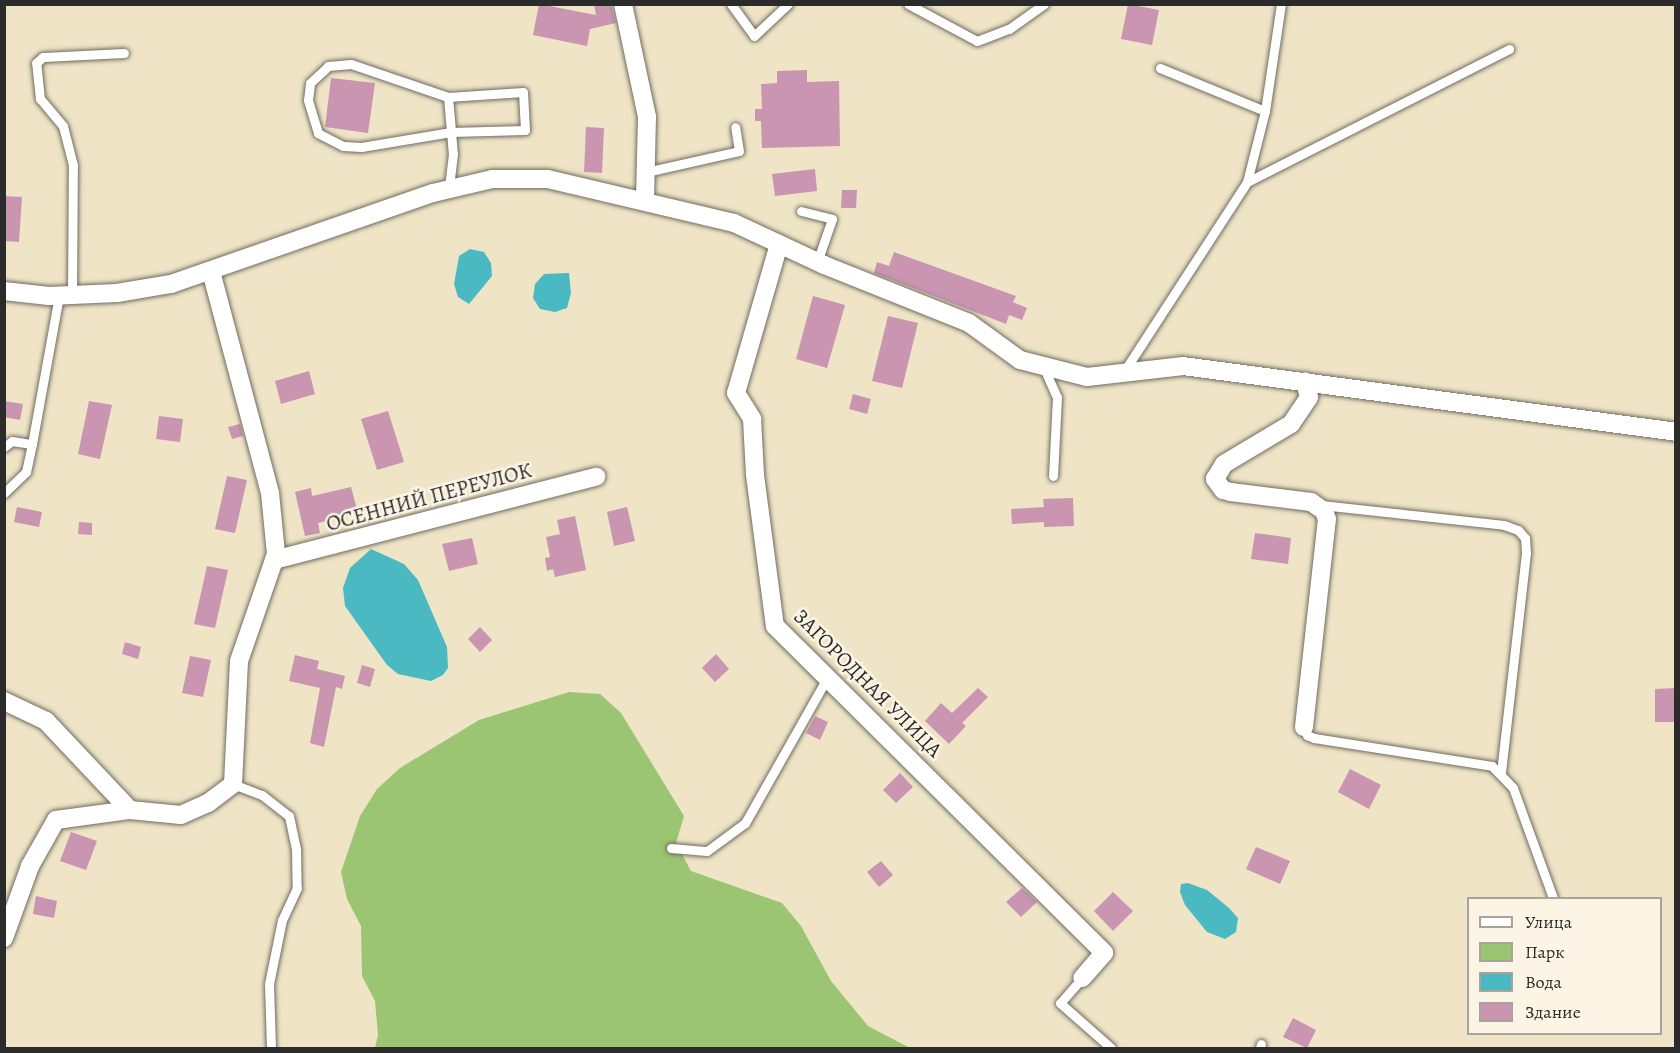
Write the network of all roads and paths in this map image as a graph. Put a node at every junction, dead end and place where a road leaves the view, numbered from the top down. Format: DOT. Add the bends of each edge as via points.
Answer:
graph roads {
  1 [pos="731,4"];
  2 [pos="788,4"];
  3 [pos="908,4"];
  4 [pos="1044,4"];
  5 [pos="1281,4"];
  6 [pos="624,5"];
  7 [pos="1509,49"];
  8 [pos="124,53"];
  9 [pos="1160,68"];
  10 [pos="448,97"];
  11 [pos="1265,111"];
  12 [pos="735,127"];
  13 [pos="451,132"];
  14 [pos="646,172"];
  15 [pos="1247,182"];
  16 [pos="449,189"];
  17 [pos="645,200"];
  18 [pos="801,211"];
  19 [pos="779,244"];
  20 [pos="817,262"];
  21 [pos="211,272"];
  22 [pos="4,291"];
  23 [pos="65,295"];
  24 [pos="1043,366"];
  25 [pos="1124,373"];
  26 [pos="1305,382"];
  27 [pos="1676,432"];
  28 [pos="32,444"];
  29 [pos="4,447"];
  30 [pos="1053,476"];
  31 [pos="596,477"];
  32 [pos="4,493"];
  33 [pos="1318,505"];
  34 [pos="274,560"];
  35 [pos="828,676"];
  36 [pos="4,701"];
  37 [pos="1304,727"];
  38 [pos="1502,772"];
  39 [pos="233,784"];
  40 [pos="130,810"];
  41 [pos="671,848"];
  42 [pos="1553,897"];
  43 [pos="4,938"];
  44 [pos="1082,978"];
  45 [pos="271,1048"];
  46 [pos="1112,1048"];
  1 -- 2 [label="lane" via="754,36"];
  3 -- 4 [label="lane" via="978,41 1009,29"];
  5 -- 11 [label="lane"];
  6 -- 14 [label="street" via="647,117"];
  7 -- 15 [label="lane"];
  8 -- 23 [label="lane" via="43,57 36,63 40,99 63,126 73,165"];
  9 -- 11 [label="lane"];
  10 -- 13 [label="lane"];
  10 -- 13 [label="lane" via="524,92 525,130"];
  10 -- 13 [label="lane" via="351,64 328,66 310,83 308,100 318,133 343,146 360,147"];
  11 -- 15 [label="lane"];
  12 -- 14 [label="lane" via="739,151"];
  13 -- 16 [label="lane"];
  14 -- 17 [label="street"];
  15 -- 25 [label="lane"];
  16 -- 17 [label="street" via="492,179 548,179"];
  16 -- 21 [label="street"];
  17 -- 19 [label="street" via="734,223"];
  18 -- 20 [label="lane" via="832,219"];
  19 -- 20 [label="street"];
  19 -- 35 [label="street, ЗАГОРОДНАЯ УЛИЦА" via="736,393 752,419 755,475 775,626"];
  20 -- 24 [label="street" via="969,323 1020,360"];
  21 -- 23 [label="street" via="117,293"];
  21 -- 34 [label="street" via="270,493"];
  22 -- 23 [label="street"];
  23 -- 28 [label="lane"];
  24 -- 25 [label="street" via="1087,377"];
  24 -- 30 [label="lane" via="1057,397"];
  25 -- 26 [label="street" via="1184,366"];
  26 -- 27 [label="street"];
  26 -- 33 [label="street" via="1309,397 1291,424 1224,464 1215,479 1223,490"];
  28 -- 29 [label="lane" via="12,441"];
  28 -- 32 [label="lane" via="26,472"];
  31 -- 34 [label="street, ОСЕННИЙ ПЕРЕУЛОК"];
  33 -- 37 [label="street" via="1327,519"];
  33 -- 38 [label="lane" via="1504,525 1518,530 1525,538"];
  34 -- 39 [label="street" via="239,662"];
  35 -- 41 [label="lane" via="745,823 707,851"];
  35 -- 44 [label="street, ЗАГОРОДНАЯ УЛИЦА" via="1104,953"];
  36 -- 40 [label="street" via="46,721"];
  37 -- 38 [label="lane" via="1307,735 1314,738 1480,762"];
  38 -- 42 [label="lane" via="1514,788"];
  39 -- 40 [label="street" via="208,803 181,815"];
  39 -- 45 [label="lane" via="262,795 289,816 296,849 297,888 282,920 268,984"];
  40 -- 43 [label="street" via="56,820 30,866"];
  44 -- 46 [label="lane" via="1060,1003"];
}
